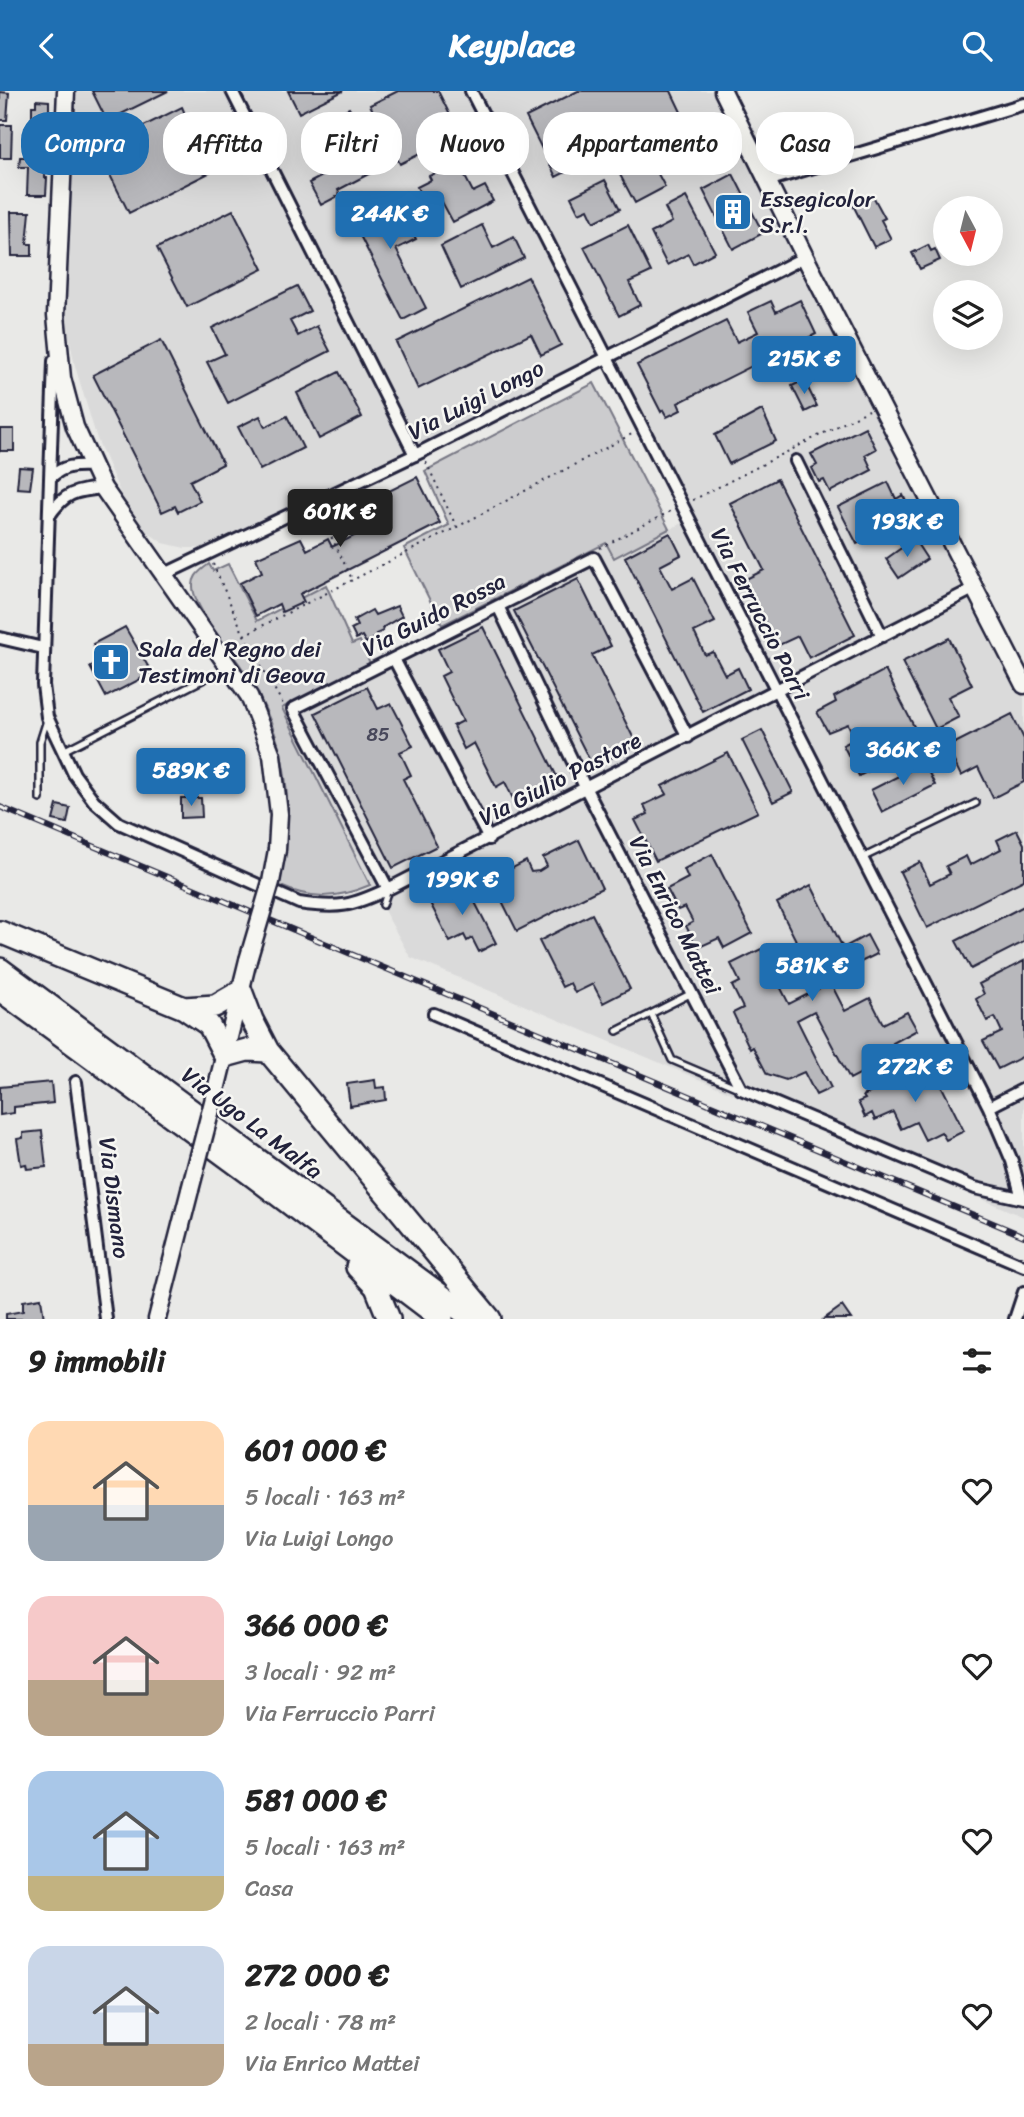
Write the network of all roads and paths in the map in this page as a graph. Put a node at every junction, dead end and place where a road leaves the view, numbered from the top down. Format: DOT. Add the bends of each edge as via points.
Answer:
graph roads {
  1 [pos="66,91"];
  2 [pos="232,91"];
  3 [pos="471,91"];
  4 [pos="723,91"];
  5 [pos="1024,104"];
  6 [pos="767,181"];
  7 [pos="804,257"];
  8 [pos="56,315"];
  9 [pos="606,358"];
  10 [pos="880,404"];
  11 [pos="642,429"];
  12 [pos="418,454"];
  13 [pos="796,461"];
  14 [pos="93,466"];
  15 [pos="50,478"];
  16 [pos="103,488"];
  17 [pos="315,504"];
  18 [pos="681,506"];
  19 [pos="49,516"];
  20 [pos="457,527"];
  21 [pos="208,554"];
  22 [pos="594,558"];
  23 [pos="163,575"];
  24 [pos="353,580"];
  25 [pos="975,588"];
  26 [pos="498,606"];
  27 [pos="244,635"];
  28 [pos="882,636"];
  29 [pos="0,638"];
  30 [pos="43,648"];
  31 [pos="394,659"];
  32 [pos="208,677"];
  33 [pos="1024,685"];
  34 [pos="776,691"];
  35 [pos="293,709"];
  36 [pos="47,717"];
  37 [pos="688,737"];
  38 [pos="63,751"];
  39 [pos="586,789"];
  40 [pos="40,799"];
  41 [pos="976,803"];
  42 [pos="489,839"];
  43 [pos="862,858"];
  44 [pos="388,889"];
  45 [pos="383,905"];
  46 [pos="0,932"];
  47 [pos="0,969"];
  48 [pos="0,990"];
  49 [pos="241,991"];
  50 [pos="692,993"];
  51 [pos="184,1008"];
  52 [pos="434,1014"];
  53 [pos="651,1014"];
  54 [pos="617,1031"];
  55 [pos="268,1051"];
  56 [pos="225,1056"];
  57 [pos="76,1082"];
  58 [pos="741,1089"];
  59 [pos="1024,1089"];
  60 [pos="989,1107"];
  61 [pos="253,1176"];
  62 [pos="1023,1198"];
  63 [pos="1024,1266"];
  64 [pos="1024,1292"];
  65 [pos="106,1319"];
  66 [pos="156,1319"];
  67 [pos="389,1319"];
  68 [pos="442,1319"];
  69 [pos="473,1319"];
  70 [pos="489,1319"];
  71 [pos="1015,1319"];
  1 -- 8 [label="main road"];
  2 -- 12 [label="street"];
  3 -- 9 [label="street, Via Ferruccio Parri"];
  4 -- 6 [label="main road"];
  5 -- 6 [label="street"];
  6 -- 7 [label="main road"];
  7 -- 9 [label="street, Via Luigi Longo"];
  7 -- 10 [label="main road"];
  8 -- 14 [label="main road" via="62,378 75,427"];
  8 -- 15 [label="street"];
  9 -- 11 [label="street, Via Ferruccio Parri"];
  9 -- 12 [label="street, Via Luigi Longo"];
  10 -- 18 [label="path"];
  10 -- 25 [label="main road"];
  11 -- 18 [label="street, Via Ferruccio Parri"];
  11 -- 20 [label="path"];
  12 -- 17 [label="street, Via Luigi Longo"];
  12 -- 20 [label="path"];
  13 -- 28 [label="street"];
  14 -- 15 [label="street" via="59,469"];
  14 -- 16 [label="main road"];
  15 -- 19 [label="street"];
  16 -- 19 [label="street" via="75,491 60,499"];
  16 -- 23 [label="main road"];
  17 -- 21 [label="street, Via Luigi Longo"];
  17 -- 24 [label="path"];
  18 -- 22 [label="path" via="599,548"];
  18 -- 34 [label="street, Via Ferruccio Parri"];
  19 -- 30 [label="street"];
  20 -- 24 [label="path"];
  21 -- 23 [label="street, Via Luigi Longo"];
  21 -- 27 [label="path"];
  22 -- 26 [label="street, Via Guido Rossa"];
  22 -- 37 [label="street"];
  23 -- 49 [label="main road, bridge" via="249,696 272,755 279,814 276,850"];
  24 -- 27 [label="path"];
  25 -- 28 [label="street, Via Giulio Pastore"];
  25 -- 33 [label="main road"];
  26 -- 31 [label="street, Via Guido Rossa"];
  26 -- 39 [label="street, Via Enrico Mattei"];
  27 -- 35 [label="path" via="284,707"];
  28 -- 34 [label="street, Via Giulio Pastore"];
  29 -- 30 [label="street"];
  30 -- 36 [label="street"];
  31 -- 35 [label="street, Via Guido Rossa"];
  31 -- 42 [label="street"];
  32 -- 38 [label="lane"];
  34 -- 37 [label="street, Via Giulio Pastore"];
  34 -- 43 [label="street, Via Ferruccio Parri"];
  35 -- 44 [label="street"];
  36 -- 38 [label="street, Via Giulio Pastore"];
  36 -- 40 [label="lane" via="40,742"];
  37 -- 39 [label="street, Via Giulio Pastore"];
  38 -- 44 [label="street, Via Giulio Pastore" via="94,801 120,823 299,904 354,905"];
  39 -- 42 [label="street, Via Giulio Pastore"];
  39 -- 50 [label="street, Via Enrico Mattei"];
  41 -- 43 [label="lane"];
  42 -- 44 [label="street, Via Giulio Pastore"];
  43 -- 60 [label="street, Via Ferruccio Parri"];
  44 -- 45 [label="lane"];
  46 -- 51 [label="highway"];
  47 -- 69 [label="highway, Via Ugo La Malfa"];
  48 -- 61 [label="highway, Via Ugo La Malfa"];
  49 -- 51 [label="highway" via="215,1006"];
  49 -- 55 [label="highway"];
  49 -- 56 [label="main road"];
  50 -- 53 [label="lane"];
  50 -- 58 [label="street, Via Enrico Mattei"];
  51 -- 56 [label="highway" via="209,1025"];
  52 -- 63 [label="street"];
  53 -- 54 [label="lane"];
  53 -- 58 [label="lane" via="672,1060"];
  55 -- 56 [label="highway"];
  55 -- 70 [label="highway"];
  56 -- 66 [label="main road, bridge"];
  57 -- 65 [label="street, Via Dismano"];
  58 -- 62 [label="street" via="975,1188"];
  59 -- 60 [label="street"];
  60 -- 62 [label="street, Via Ferruccio Parri"];
  61 -- 67 [label="highway" via="292,1216 360,1270 376,1287"];
  61 -- 68 [label="highway, Via Ugo La Malfa"];
  64 -- 71 [label="street"];
}
